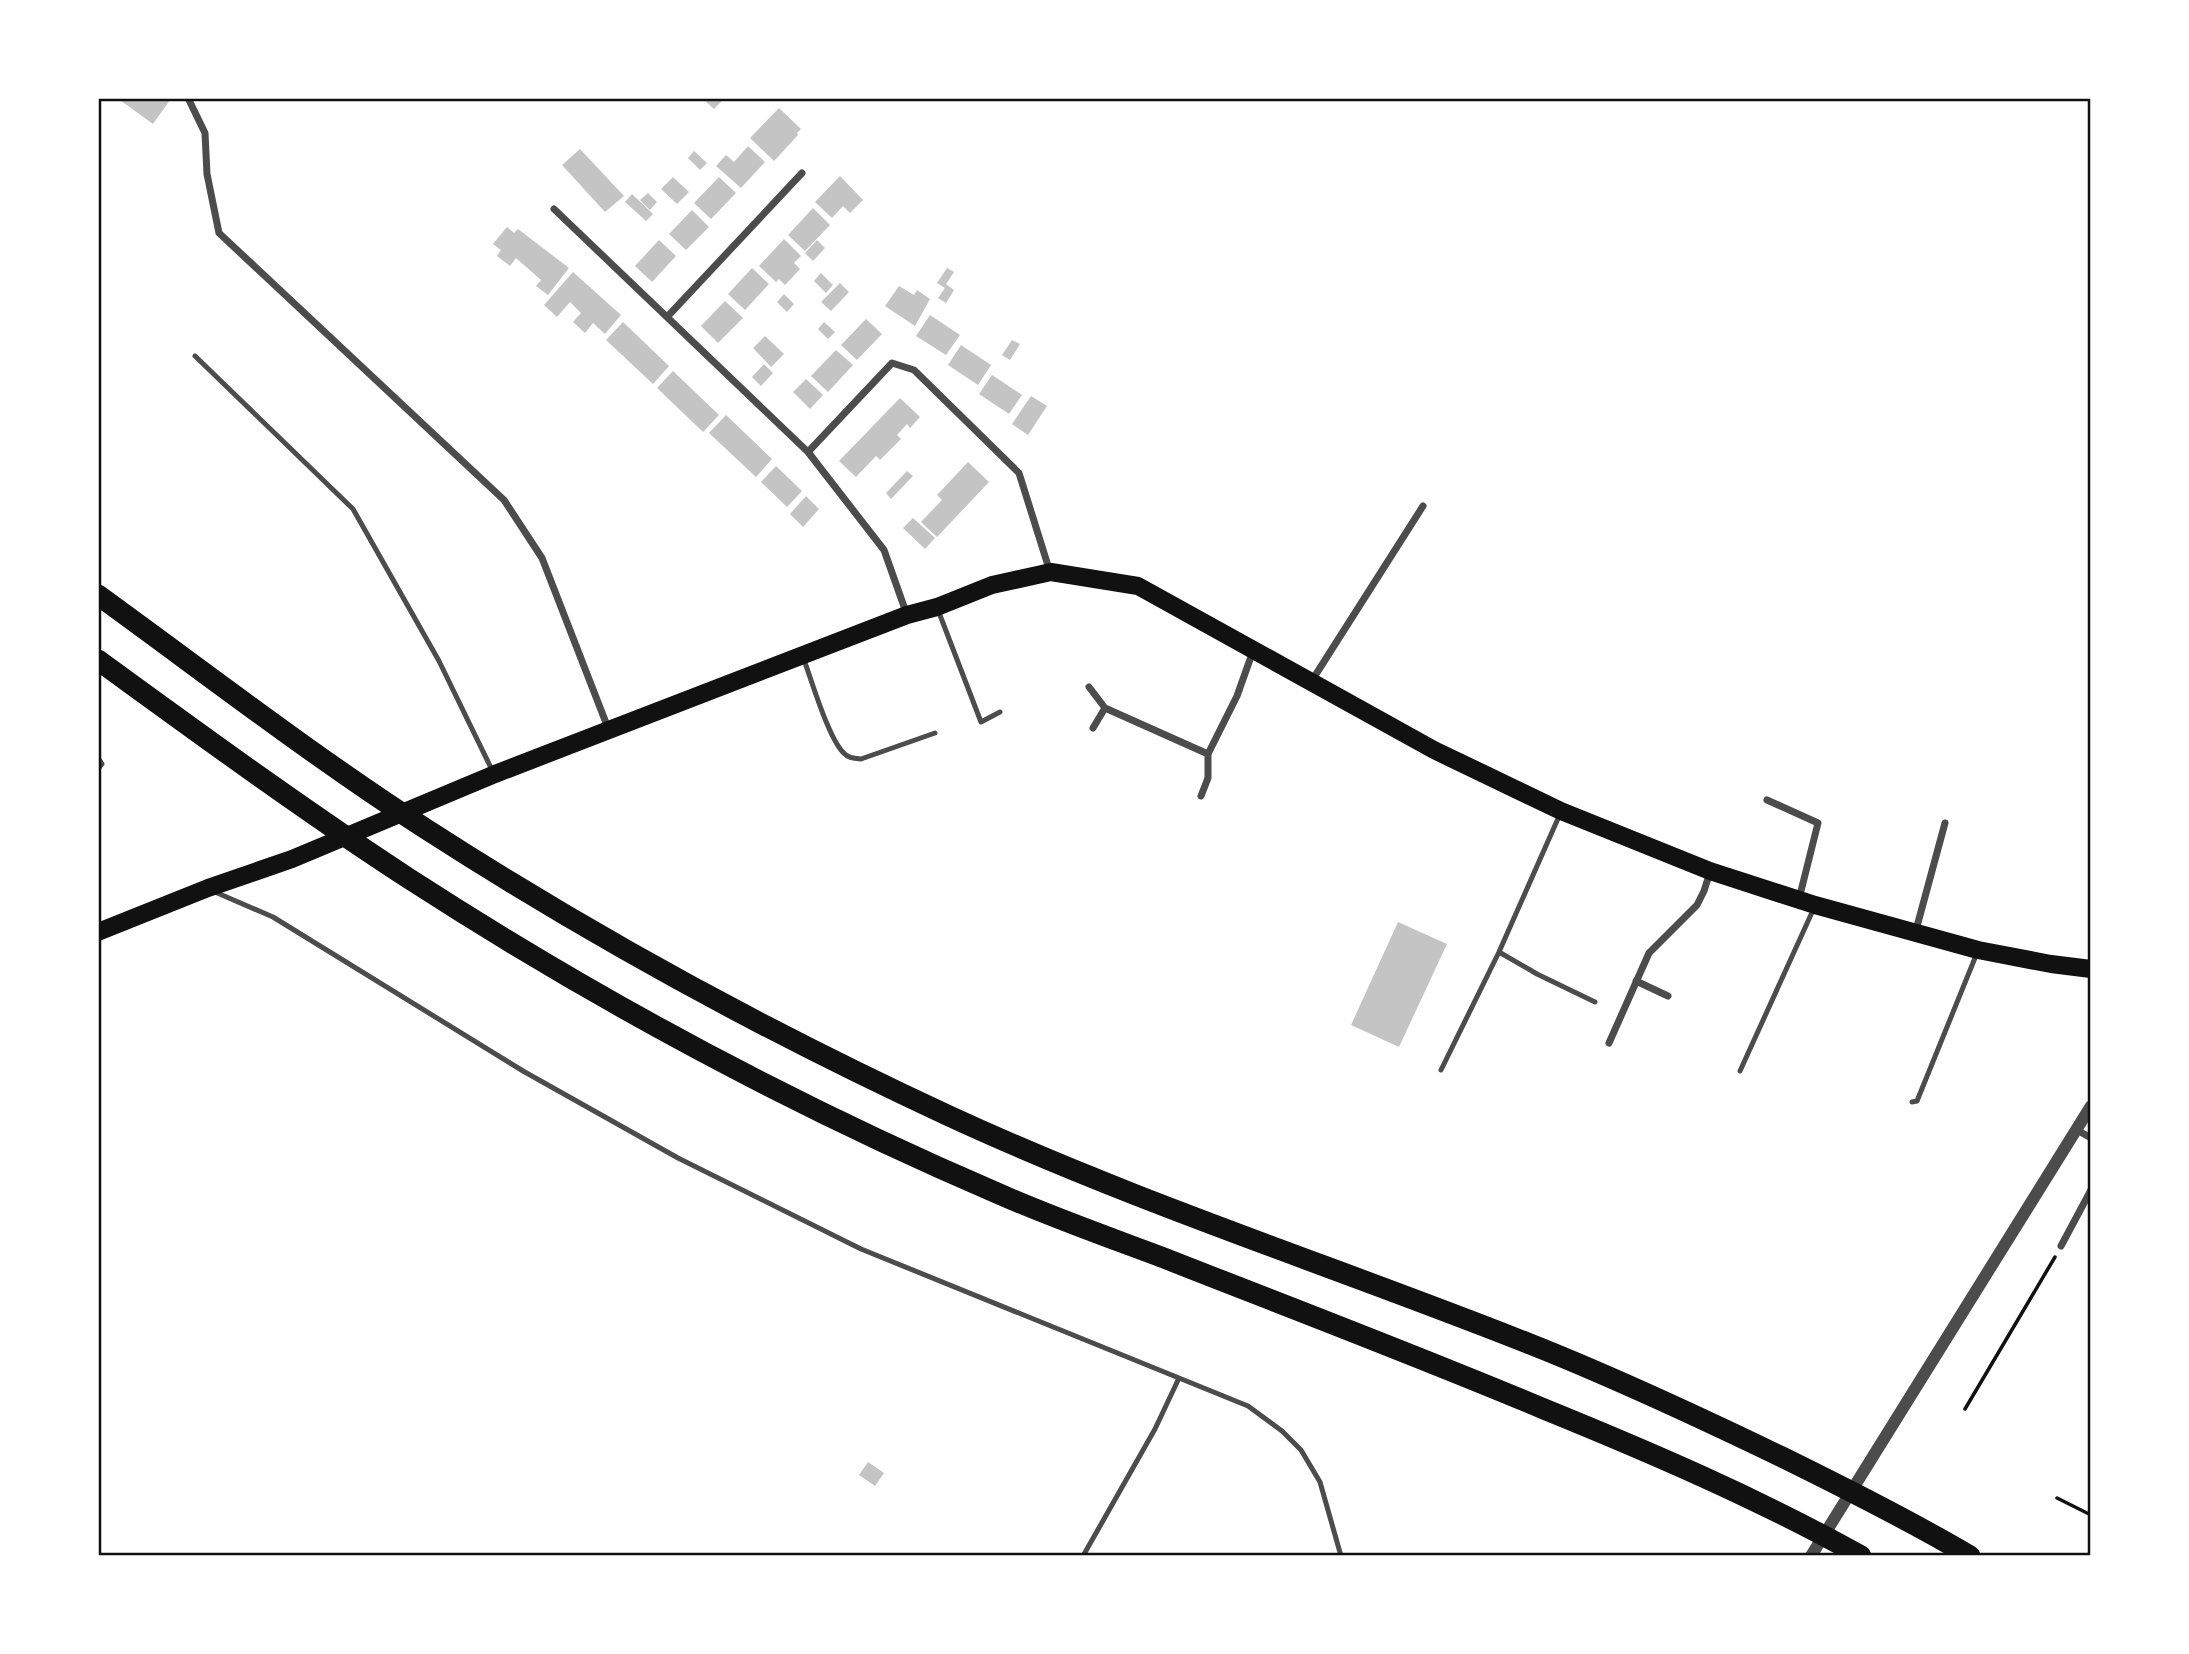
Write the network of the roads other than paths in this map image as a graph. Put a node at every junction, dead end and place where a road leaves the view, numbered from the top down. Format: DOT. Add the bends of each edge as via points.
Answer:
graph roads {
  1 [pos="188,98"];
  2 [pos="802,173"];
  3 [pos="554,209"];
  4 [pos="668,316"];
  5 [pos="195,356"];
  6 [pos="808,452"];
  7 [pos="1423,506"];
  8 [pos="1051,572"];
  9 [pos="98,594"];
  10 [pos="937,607"];
  11 [pos="907,615"];
  12 [pos="1253,650"];
  13 [pos="802,656"];
  14 [pos="98,660"];
  15 [pos="1311,682"];
  16 [pos="1089,687"];
  17 [pos="1105,708"];
  18 [pos="1000,712"];
  19 [pos="1093,728"];
  20 [pos="610,731"];
  21 [pos="935,733"];
  22 [pos="1208,754"];
  23 [pos="98,758"];
  24 [pos="98,769"];
  25 [pos="495,774"];
  26 [pos="1201,796"];
  27 [pos="1767,800"];
  28 [pos="1561,811"];
  29 [pos="1945,823"];
  30 [pos="1710,871"];
  31 [pos="208,888"];
  32 [pos="1807,902"];
  33 [pos="98,932"];
  34 [pos="1915,933"];
  35 [pos="1978,950"];
  36 [pos="1499,952"];
  37 [pos="2091,969"];
  38 [pos="1636,981"];
  39 [pos="1668,996"];
  40 [pos="1595,1002"];
  41 [pos="1609,1043"];
  42 [pos="1441,1070"];
  43 [pos="1740,1071"];
  44 [pos="1912,1102"];
  45 [pos="2091,1106"];
  46 [pos="2077,1129"];
  47 [pos="2091,1138"];
  48 [pos="2091,1190"];
  49 [pos="2061,1246"];
  50 [pos="1179,1378"];
  51 [pos="1083,1556"];
  52 [pos="1341,1556"];
  53 [pos="1811,1556"];
  54 [pos="1860,1556"];
  55 [pos="1970,1556"];
  1 -- 20 [label="street" via="205,133 207,174 219,233 504,500 542,558"];
  2 -- 4 [label="street"];
  3 -- 4 [label="street"];
  4 -- 6 [label="street"];
  5 -- 25 [label="lane" via="353,509 439,661"];
  6 -- 8 [label="street" via="892,363 914,370 1019,473"];
  6 -- 11 [label="street" via="884,550"];
  7 -- 15 [label="street"];
  8 -- 10 [label="main road" via="992,585"];
  8 -- 12 [label="main road" via="1138,586"];
  9 -- 55 [label="highway" via="427,829 609,941 808,1048 950,1117 1127,1191 1531,1344 1688,1411"];
  10 -- 11 [label="main road"];
  10 -- 18 [label="lane" via="981,722"];
  11 -- 13 [label="main road"];
  12 -- 15 [label="main road"];
  12 -- 22 [label="street" via="1237,696"];
  13 -- 20 [label="main road"];
  13 -- 21 [label="lane" via="843,754 861,759"];
  14 -- 54 [label="highway" via="409,879 688,1045 999,1194 1667,1459"];
  15 -- 28 [label="main road" via="1434,750"];
  16 -- 17 [label="street"];
  17 -- 19 [label="street"];
  17 -- 22 [label="street"];
  20 -- 25 [label="main road"];
  22 -- 26 [label="street" via="1208,778"];
  23 -- 24 [label="lane" via="102,764"];
  25 -- 31 [label="main road" via="292,859"];
  27 -- 32 [label="street" via="1818,823"];
  28 -- 30 [label="main road"];
  28 -- 36 [label="lane"];
  29 -- 34 [label="street"];
  30 -- 32 [label="main road"];
  30 -- 38 [label="street" via="1697,905 1648,953"];
  31 -- 33 [label="main road"];
  31 -- 50 [label="lane" via="273,917 523,1072 678,1158 861,1249"];
  32 -- 34 [label="main road"];
  32 -- 43 [label="lane"];
  34 -- 35 [label="main road"];
  35 -- 37 [label="main road"];
  35 -- 44 [label="lane" via="1917,1101"];
  36 -- 40 [label="lane"];
  36 -- 42 [label="lane"];
  38 -- 39 [label="street"];
  38 -- 41 [label="street"];
  45 -- 46 [label="street"];
  46 -- 47 [label="street"];
  46 -- 53 [label="street"];
  48 -- 49 [label="street"];
  50 -- 51 [label="lane"];
  50 -- 52 [label="lane" via="1248,1406 1301,1450 1320,1482"];
}
